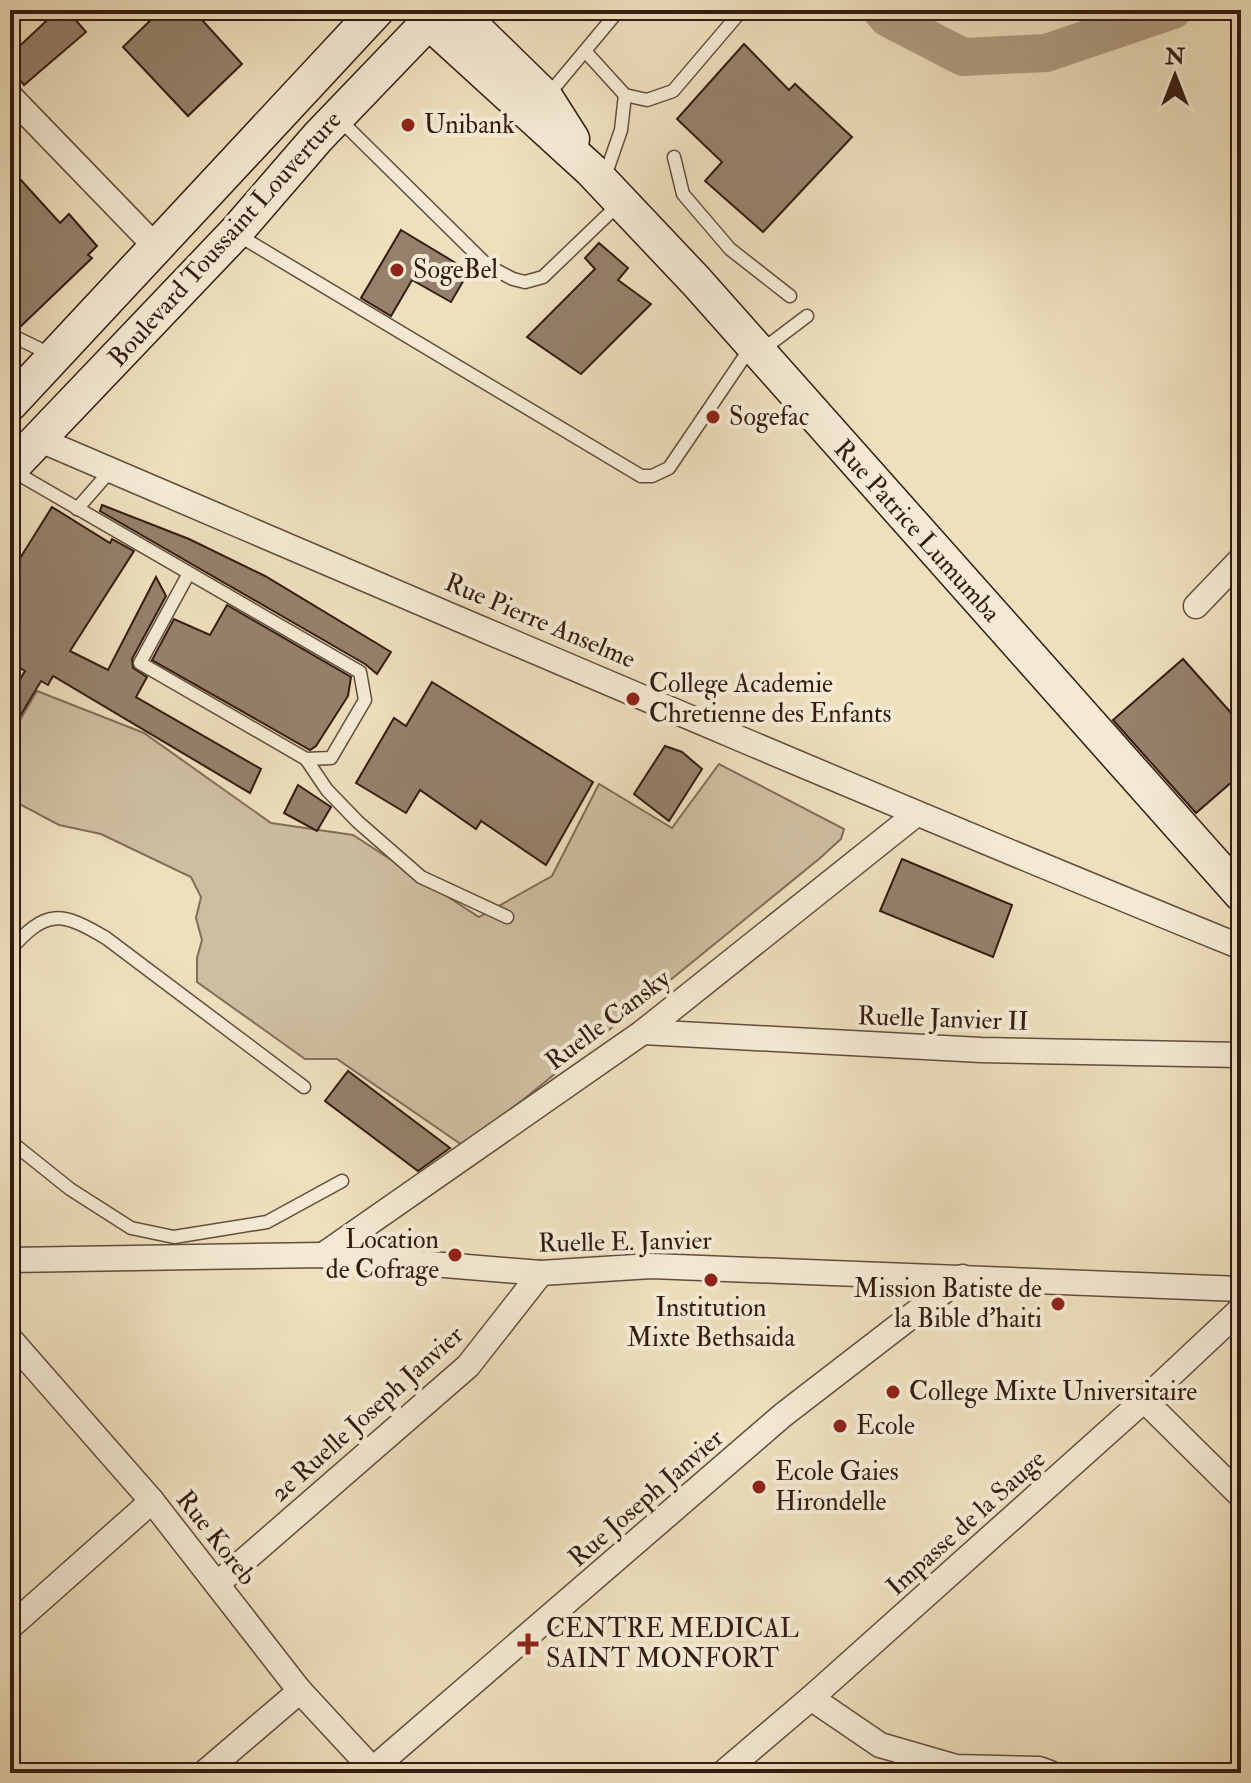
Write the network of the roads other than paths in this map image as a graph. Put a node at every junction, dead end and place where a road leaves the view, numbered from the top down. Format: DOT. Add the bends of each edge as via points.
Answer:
graph roads {
  1 [pos="377,10"];
  2 [pos="619,10"];
  3 [pos="742,10"];
  4 [pos="957,10"];
  5 [pos="978,10"];
  6 [pos="437,13"];
  7 [pos="585,51"];
  8 [pos="625,95"];
  9 [pos="10,96"];
  10 [pos="546,98"];
  11 [pos="337,117"];
  12 [pos="674,157"];
  13 [pos="605,185"];
  14 [pos="235,233"];
  15 [pos="156,247"];
  16 [pos="790,296"];
  17 [pos="807,316"];
  18 [pos="10,332"];
  19 [pos="755,349"];
  20 [pos="55,356"];
  21 [pos="10,404"];
  22 [pos="38,439"];
  23 [pos="10,469"];
  24 [pos="111,470"];
  25 [pos="77,509"];
  26 [pos="1241,559"];
  27 [pos="189,573"];
  28 [pos="1196,606"];
  29 [pos="306,759"];
  30 [pos="915,815"];
  31 [pos="1241,894"];
  32 [pos="507,917"];
  33 [pos="11,947"];
  34 [pos="1241,947"];
  35 [pos="643,1032"];
  36 [pos="1241,1055"];
  37 [pos="304,1087"];
  38 [pos="10,1141"];
  39 [pos="342,1181"];
  40 [pos="323,1255"];
  41 [pos="10,1260"];
  42 [pos="541,1273"];
  43 [pos="962,1277"];
  44 [pos="1241,1289"];
  45 [pos="1239,1315"];
  46 [pos="10,1339"];
  47 [pos="1144,1400"];
  48 [pos="1241,1496"];
  49 [pos="152,1501"];
  50 [pos="217,1584"];
  51 [pos="10,1627"];
  52 [pos="300,1691"];
  53 [pos="811,1698"];
  54 [pos="374,1771"];
  55 [pos="204,1773"];
  56 [pos="723,1773"];
  57 [pos="1050,1773"];
  1 -- 15 [label="street, Boulevard Toussaint Louverture"];
  2 -- 7 [label="lane"];
  3 -- 8 [label="lane" via="673,91 647,100"];
  4 -- 5 [label="lane"];
  6 -- 10 [label="street, Rue Patrice Lumumba"];
  6 -- 11 [label="street, Boulevard Toussaint Louverture"];
  6 -- 13 [label="street, Rue Patrice Lumumba"];
  7 -- 8 [label="lane"];
  7 -- 10 [label="lane"];
  8 -- 13 [label="lane"];
  9 -- 15 [label="street"];
  10 -- 13 [label="street, Rue Patrice Lumumba"];
  11 -- 13 [label="lane" via="488,266 513,279 543,277"];
  11 -- 14 [label="street, Boulevard Toussaint Louverture"];
  12 -- 16 [label="lane" via="683,194 730,249"];
  13 -- 19 [label="street, Rue Patrice Lumumba"];
  14 -- 19 [label="lane" via="641,476 669,468"];
  14 -- 22 [label="street, Boulevard Toussaint Louverture"];
  15 -- 20 [label="street, Boulevard Toussaint Louverture"];
  17 -- 19 [label="lane"];
  18 -- 20 [label="lane"];
  19 -- 31 [label="street, Rue Patrice Lumumba"];
  20 -- 21 [label="street, Boulevard Toussaint Louverture"];
  22 -- 23 [label="street, Boulevard Toussaint Louverture"];
  22 -- 24 [label="street, Rue Pierre Anselme"];
  23 -- 25 [label="lane"];
  24 -- 25 [label="lane"];
  24 -- 30 [label="street, Rue Pierre Anselme"];
  25 -- 27 [label="lane"];
  26 -- 28 [label="street"];
  27 -- 29 [label="lane" via="140,663"];
  27 -- 29 [label="lane" via="360,672 365,700 331,758"];
  29 -- 32 [label="lane" via="358,822 421,877"];
  30 -- 34 [label="street, Rue Pierre Anselme"];
  30 -- 35 [label="street, Ruelle Cansky"];
  33 -- 37 [label="lane" via="29,928 54,918 78,921"];
  35 -- 36 [label="street, Ruelle Janvier II" via="981,1050"];
  35 -- 40 [label="street, Ruelle Cansky"];
  38 -- 39 [label="lane" via="131,1228 174,1237 267,1222"];
  40 -- 41 [label="street, Ruelle E. Janvier"];
  40 -- 42 [label="street, Ruelle E. Janvier"];
  42 -- 43 [label="street, Ruelle E. Janvier" via="651,1266"];
  42 -- 50 [label="street, 2e Ruelle Joseph Janvier" via="468,1366"];
  43 -- 44 [label="street, Ruelle E. Janvier"];
  43 -- 54 [label="street, Rue Joseph Janvier" via="783,1415"];
  45 -- 47 [label="street, Impasse de la Sauge"];
  46 -- 49 [label="street, Rue Koreb"];
  47 -- 48 [label="street"];
  47 -- 53 [label="street, Impasse de la Sauge"];
  49 -- 50 [label="street, Rue Koreb"];
  49 -- 51 [label="street"];
  50 -- 52 [label="street, Rue Koreb"];
  52 -- 54 [label="street, Rue Koreb"];
  52 -- 55 [label="street"];
  53 -- 56 [label="street, Impasse de la Sauge"];
  53 -- 57 [label="street" via="880,1745 956,1767"];
}
